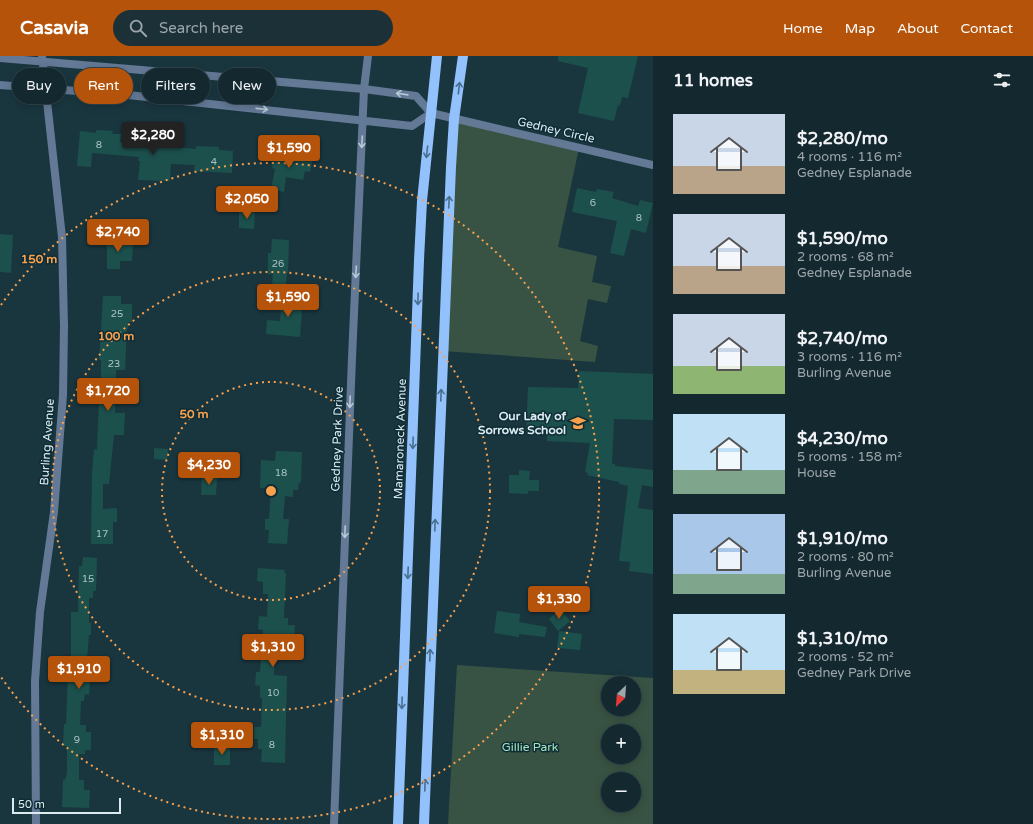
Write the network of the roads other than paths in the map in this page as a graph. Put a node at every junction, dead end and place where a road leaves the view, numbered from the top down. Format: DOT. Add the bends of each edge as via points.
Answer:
graph roads {
  1 [pos="368,56"];
  2 [pos="437,56"];
  3 [pos="463,56"];
  4 [pos="0,58"];
  5 [pos="42,58"];
  6 [pos="43,68"];
  7 [pos="0,85"];
  8 [pos="12,86"];
  9 [pos="364,89"];
  10 [pos="66,90"];
  11 [pos="48,104"];
  12 [pos="431,113"];
  13 [pos="454,119"];
  14 [pos="363,120"];
  15 [pos="653,165"];
  16 [pos="36,824"];
  17 [pos="334,824"];
  18 [pos="398,824"];
  19 [pos="424,824"];
  1 -- 9 [label="street, Gedney Park Drive"];
  2 -- 12 [label="main road, Mamaroneck Avenue"];
  13 -- 3 [label="main road, one-way"];
  4 -- 5 [label="street"];
  5 -- 6 [label="street, Burling Avenue"];
  5 -- 9 [label="street"];
  7 -- 8 [label="street"];
  12 -- 9 [label="street, one-way" via="416,96"];
  9 -- 14 [label="street, Gedney Park Drive"];
  10 -- 14 [label="street, one-way"];
  11 -- 16 [label="street, Burling Avenue" via="62,237 63,395 54,512 40,612 35,680"];
  12 -- 13 [label="street, Gedney Circle"];
  12 -- 14 [label="street" via="412,126"];
  12 -- 18 [label="main road, Mamaroneck Avenue, one-way" via="419,260"];
  13 -- 15 [label="street, Gedney Circle"];
  19 -- 13 [label="main road, one-way"];
  14 -- 17 [label="street, Gedney Park Drive, one-way"];
}
